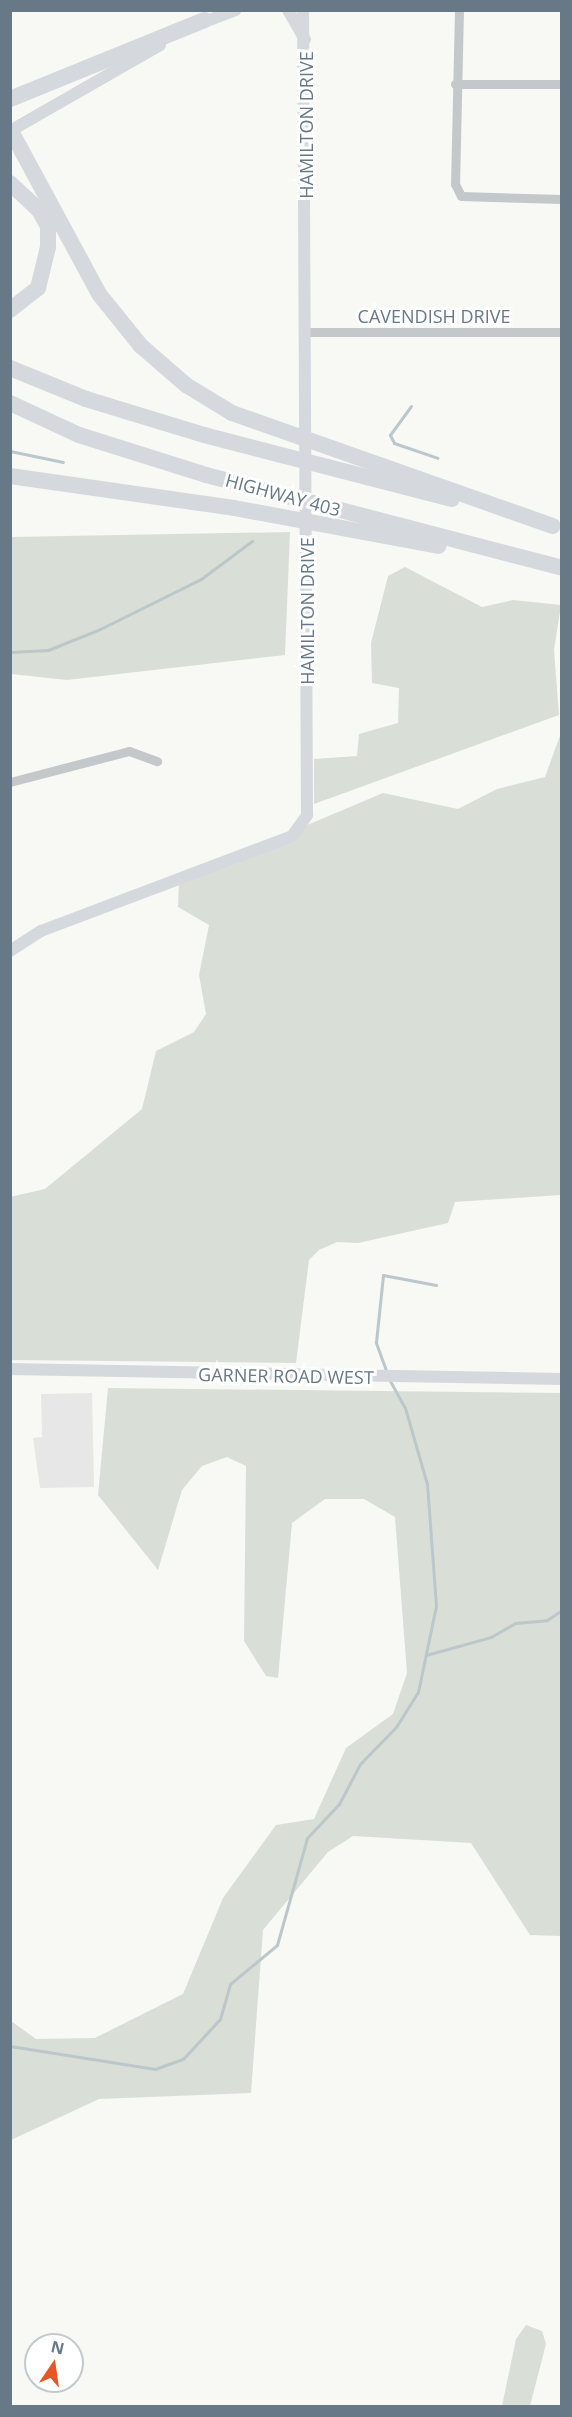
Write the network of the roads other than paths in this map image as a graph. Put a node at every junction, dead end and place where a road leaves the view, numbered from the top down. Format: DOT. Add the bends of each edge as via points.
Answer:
graph roads {
  1 [pos="234,10"];
  2 [pos="288,10"];
  3 [pos="303,10"];
  4 [pos="459,10"];
  5 [pos="208,16"];
  6 [pos="305,39"];
  7 [pos="455,84"];
  8 [pos="561,84"];
  9 [pos="10,99"];
  10 [pos="11,131"];
  11 [pos="10,183"];
  12 [pos="561,199"];
  13 [pos="10,310"];
  14 [pos="306,332"];
  15 [pos="561,332"];
  16 [pos="10,368"];
  17 [pos="10,403"];
  18 [pos="10,477"];
  19 [pos="557,527"];
  20 [pos="560,568"];
  21 [pos="157,761"];
  22 [pos="10,782"];
  23 [pos="10,951"];
  24 [pos="10,1369"];
  25 [pos="561,1379"];
  1 -- 5 [label="street"];
  2 -- 6 [label="street, HAMILTON DRIVE"];
  3 -- 6 [label="street, HAMILTON DRIVE"];
  4 -- 7 [label="street"];
  5 -- 9 [label="highway"];
  5 -- 10 [label="street"];
  6 -- 14 [label="street, HAMILTON DRIVE"];
  7 -- 8 [label="street"];
  7 -- 12 [label="street" via="455,184 461,196"];
  10 -- 19 [label="highway" via="99,294 141,346 186,385 253,421"];
  11 -- 13 [label="highway" via="39,210 48,236 38,288"];
  14 -- 15 [label="street, CAVENDISH DRIVE"];
  14 -- 23 [label="street, HAMILTON DRIVE" via="309,799 303,826 292,836 41,931"];
  16 -- 19 [label="highway, HIGHWAY 403" via="86,399 204,435"];
  17 -- 20 [label="highway, HIGHWAY 403" via="79,435 206,475"];
  18 -- 20 [label="highway" via="234,508"];
  21 -- 22 [label="street" via="129,751"];
  24 -- 25 [label="street, GARNER ROAD WEST"];
}
